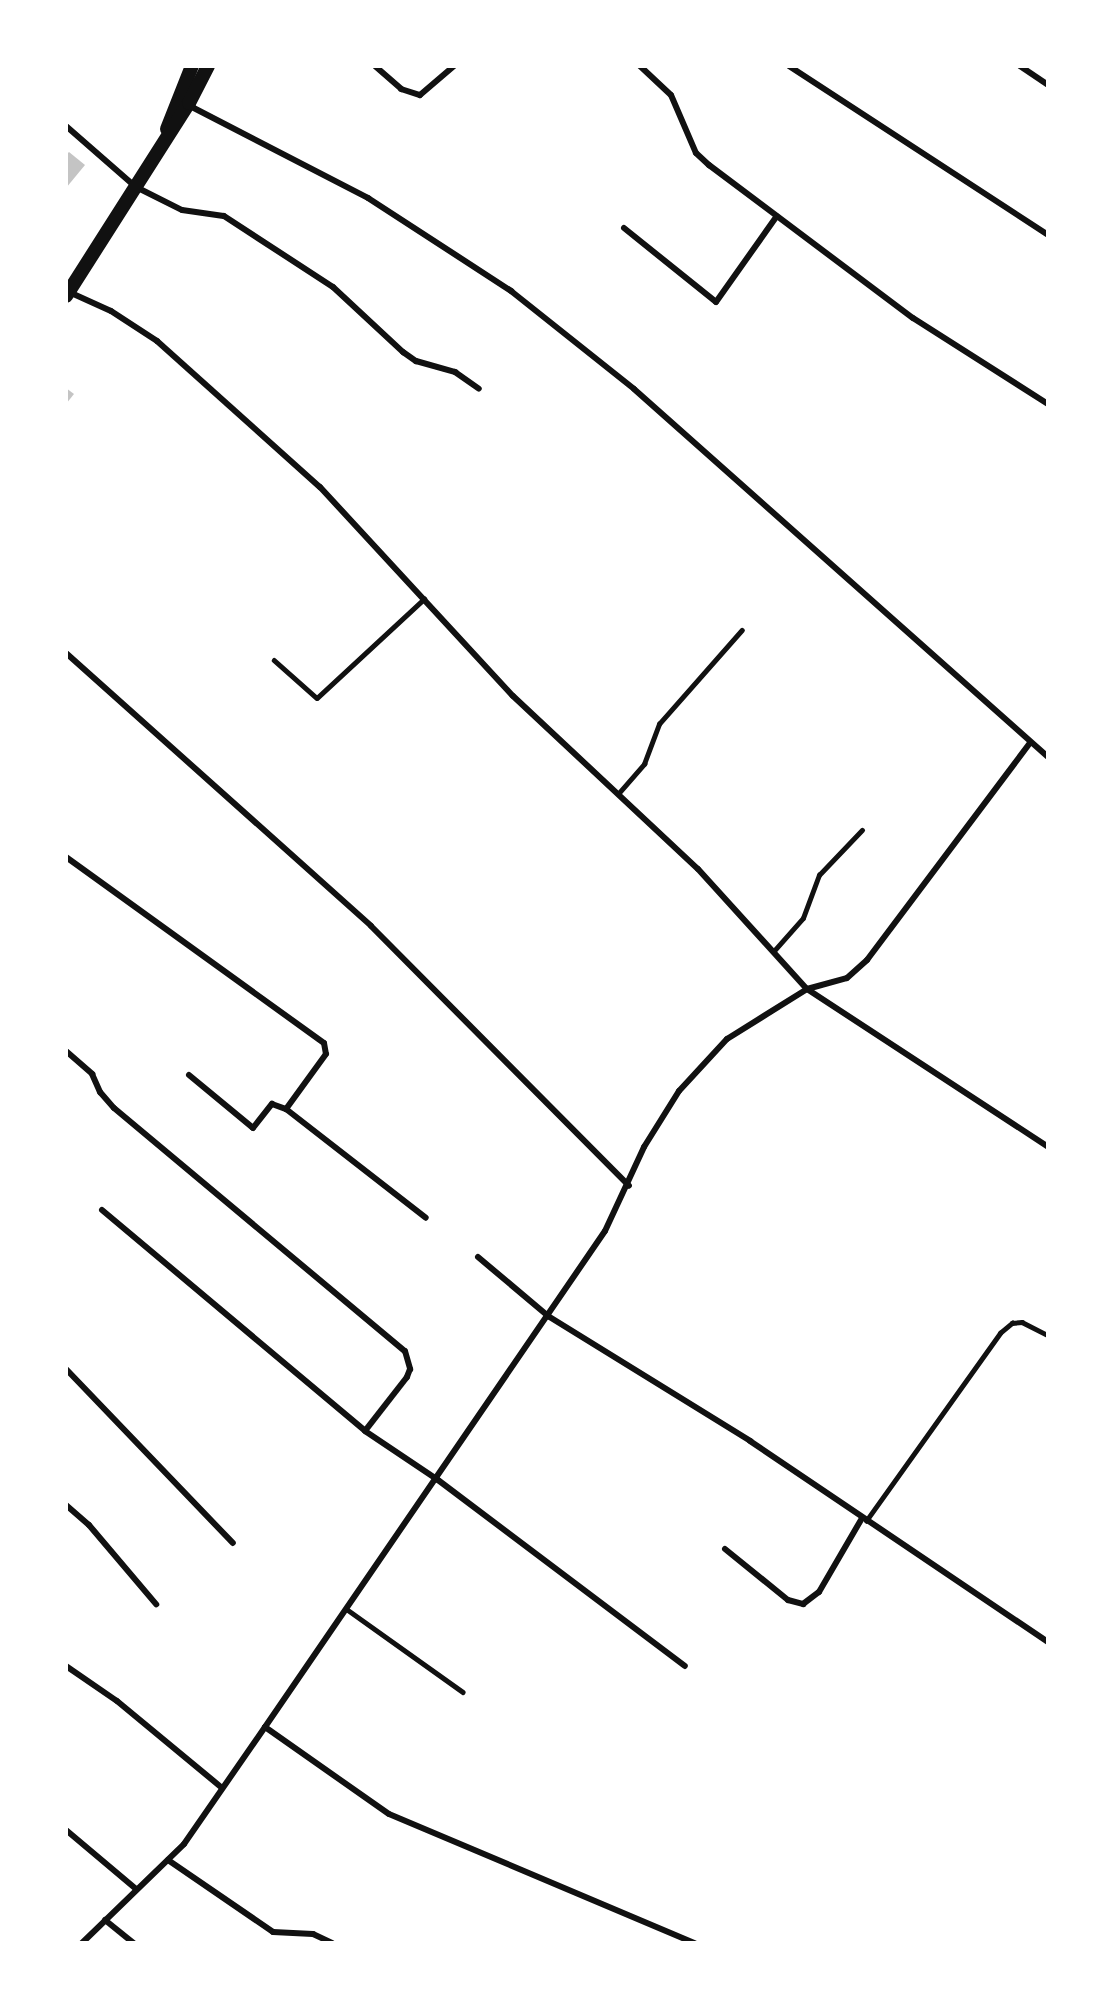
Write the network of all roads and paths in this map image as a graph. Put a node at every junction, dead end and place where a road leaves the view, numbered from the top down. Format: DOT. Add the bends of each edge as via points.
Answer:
graph roads {
  1 [pos="192,66"];
  2 [pos="208,66"];
  3 [pos="375,66"];
  4 [pos="454,66"];
  5 [pos="640,66"];
  6 [pos="789,66"];
  7 [pos="1020,66"];
  8 [pos="1048,85"];
  9 [pos="188,105"];
  10 [pos="66,126"];
  11 [pos="162,145"];
  12 [pos="136,187"];
  13 [pos="777,216"];
  14 [pos="624,228"];
  15 [pos="1048,235"];
  16 [pos="67,294"];
  17 [pos="479,389"];
  18 [pos="1048,404"];
  19 [pos="424,599"];
  20 [pos="742,630"];
  21 [pos="66,653"];
  22 [pos="274,660"];
  23 [pos="1030,742"];
  24 [pos="1048,757"];
  25 [pos="618,794"];
  26 [pos="862,830"];
  27 [pos="66,856"];
  28 [pos="773,952"];
  29 [pos="807,989"];
  30 [pos="66,1051"];
  31 [pos="189,1075"];
  32 [pos="286,1109"];
  33 [pos="1048,1147"];
  34 [pos="629,1186"];
  35 [pos="102,1210"];
  36 [pos="426,1218"];
  37 [pos="478,1257"];
  38 [pos="548,1316"];
  39 [pos="1048,1335"];
  40 [pos="66,1369"];
  41 [pos="365,1431"];
  42 [pos="438,1480"];
  43 [pos="66,1505"];
  44 [pos="864,1520"];
  45 [pos="233,1542"];
  46 [pos="725,1549"];
  47 [pos="156,1604"];
  48 [pos="348,1610"];
  49 [pos="1048,1642"];
  50 [pos="66,1666"];
  51 [pos="685,1666"];
  52 [pos="463,1692"];
  53 [pos="265,1727"];
  54 [pos="222,1788"];
  55 [pos="66,1830"];
  56 [pos="168,1860"];
  57 [pos="136,1889"];
  58 [pos="105,1920"];
  59 [pos="82,1943"];
  60 [pos="133,1943"];
  61 [pos="332,1943"];
  62 [pos="694,1943"];
  1 -- 11 [label="main road" via="176,98"];
  2 -- 9 [label="main road"];
  3 -- 4 [label="street" via="401,89 420,95"];
  5 -- 13 [label="street" via="671,94 696,153"];
  6 -- 15 [label="street"];
  7 -- 8 [label="street"];
  9 -- 11 [label="main road"];
  9 -- 23 [label="street" via="368,198 510,291 643,397"];
  10 -- 12 [label="street"];
  11 -- 12 [label="main road"];
  12 -- 16 [label="main road"];
  12 -- 17 [label="street" via="182,210 224,216 342,293 416,361 455,372"];
  13 -- 14 [label="street" via="716,302"];
  13 -- 18 [label="street" via="913,318"];
  16 -- 19 [label="street" via="138,327 190,367 320,487"];
  19 -- 22 [label="lane" via="317,698"];
  19 -- 25 [label="street" via="513,696"];
  20 -- 25 [label="lane" via="659,724 644,764"];
  21 -- 34 [label="street" via="371,926"];
  23 -- 24 [label="street"];
  23 -- 29 [label="street" via="867,960 847,978"];
  25 -- 28 [label="street" via="698,869"];
  26 -- 28 [label="lane" via="819,875 803,918"];
  27 -- 32 [label="street" via="324,1043 326,1054"];
  28 -- 29 [label="street"];
  29 -- 33 [label="street"];
  29 -- 34 [label="street" via="727,1039 679,1090 644,1147"];
  30 -- 41 [label="street" via="92,1074 100,1092 114,1108 405,1351 410,1369 407,1377"];
  31 -- 32 [label="street" via="253,1128 272,1104"];
  32 -- 36 [label="street"];
  34 -- 38 [label="street" via="605,1231"];
  35 -- 41 [label="street"];
  37 -- 38 [label="street"];
  38 -- 42 [label="street"];
  38 -- 44 [label="street" via="750,1441"];
  39 -- 44 [label="lane" via="1022,1322 1012,1323 1000,1334"];
  40 -- 45 [label="street"];
  41 -- 42 [label="street"];
  42 -- 48 [label="street"];
  42 -- 51 [label="street"];
  43 -- 47 [label="street" via="97,1533"];
  44 -- 46 [label="street" via="819,1592 803,1604 788,1600"];
  44 -- 49 [label="street"];
  48 -- 52 [label="lane"];
  48 -- 53 [label="street"];
  50 -- 54 [label="street" via="125,1707"];
  53 -- 54 [label="street"];
  53 -- 62 [label="street" via="389,1814"];
  54 -- 56 [label="street"];
  55 -- 57 [label="street"];
  56 -- 57 [label="street"];
  56 -- 61 [label="street" via="273,1932 313,1934"];
  57 -- 58 [label="street"];
  58 -- 59 [label="street"];
  58 -- 60 [label="street"];
}
